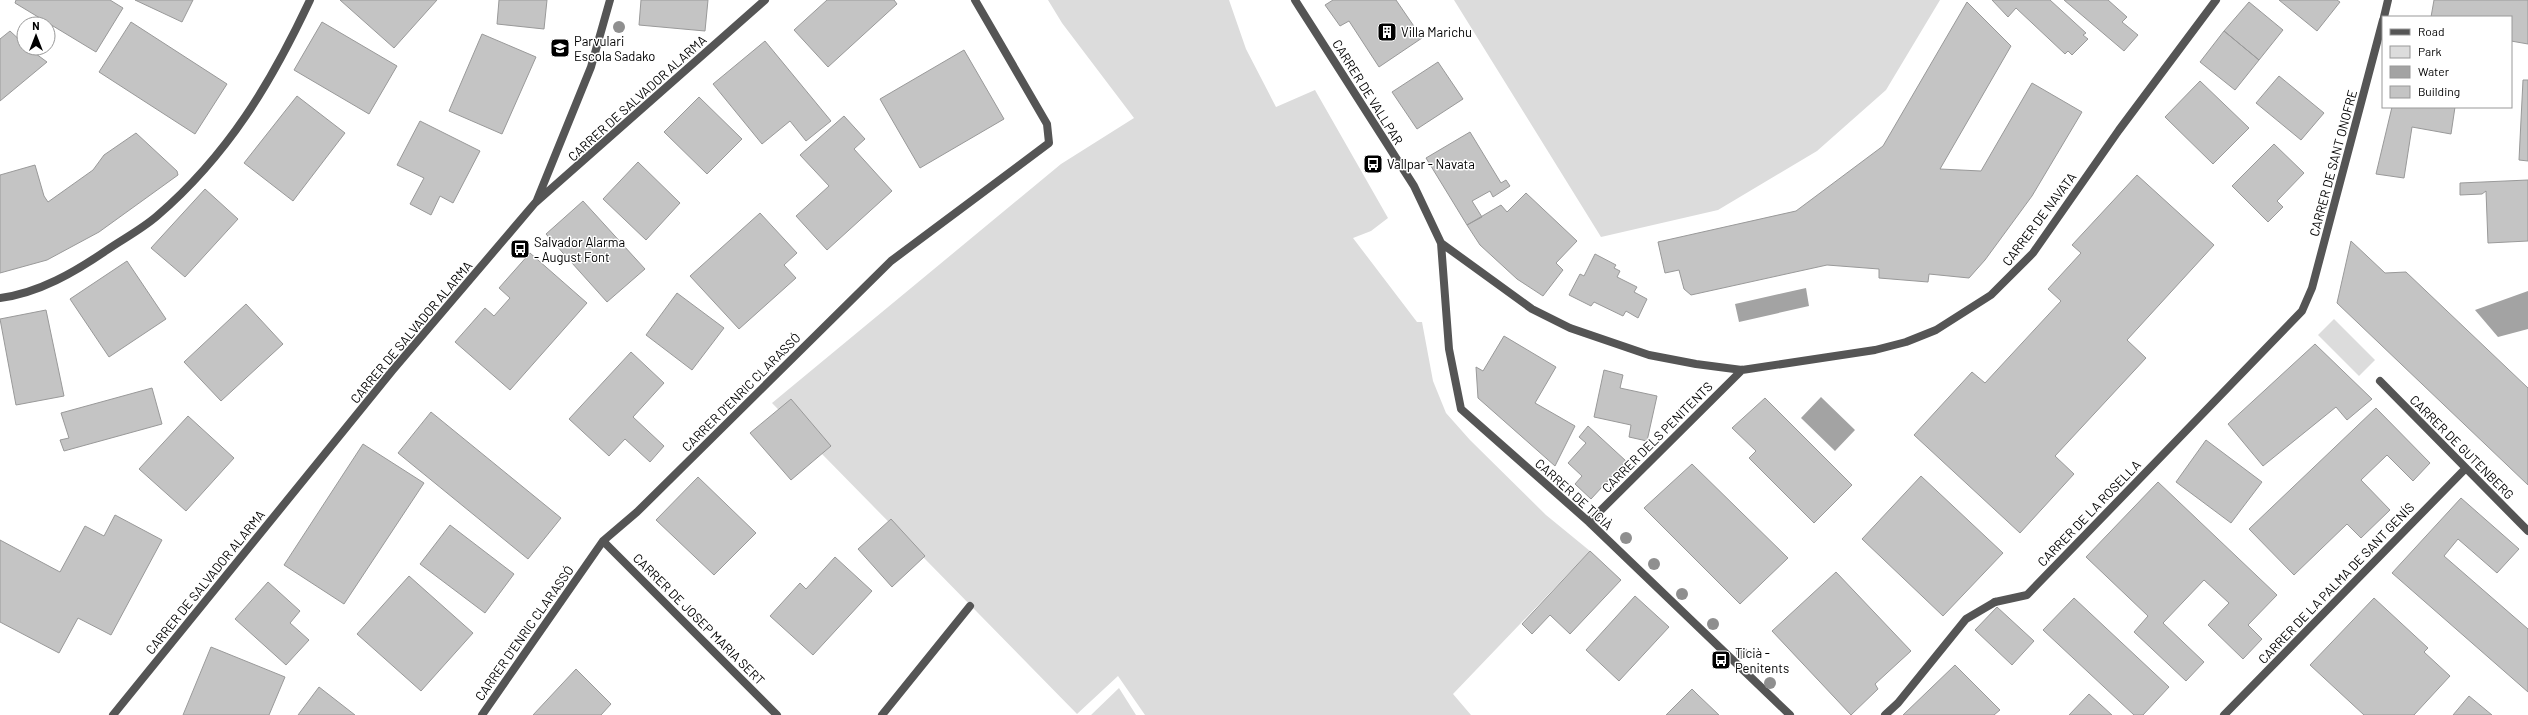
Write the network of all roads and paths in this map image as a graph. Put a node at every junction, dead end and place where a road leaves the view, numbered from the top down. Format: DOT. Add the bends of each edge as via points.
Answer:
graph roads {
  1 [pos="310,0"];
  2 [pos="610,0"];
  3 [pos="765,0"];
  4 [pos="975,0"];
  5 [pos="1295,0"];
  6 [pos="2216,0"];
  7 [pos="2388,0"];
  8 [pos="2384,16"];
  9 [pos="2382,24"];
  10 [pos="536,203"];
  11 [pos="1441,243"];
  12 [pos="0,298"];
  13 [pos="2302,311"];
  14 [pos="1742,370"];
  15 [pos="2380,381"];
  16 [pos="2466,468"];
  17 [pos="1589,522"];
  18 [pos="2528,531"];
  19 [pos="603,541"];
  20 [pos="970,606"];
  21 [pos="113,715"];
  22 [pos="482,715"];
  23 [pos="778,715"];
  24 [pos="882,715"];
  25 [pos="1790,715"];
  26 [pos="1885,715"];
  27 [pos="2224,715"];
  1 -- 12 [label="street" via="240,126 200,176 156,217 74,272 15,296"];
  2 -- 10 [label="street" via="591,67"];
  3 -- 10 [label="street, CARRER DE SALVADOR ALARMA"];
  4 -- 19 [label="street, CARRER D'ENRIC CLARASSÓ" via="1048,124 1049,143 891,261 637,512"];
  5 -- 11 [label="street, CARRER DE VALLPAR" via="1414,186"];
  6 -- 14 [label="street, CARRER DE NAVATA" via="2119,130 2033,253 1991,295 1936,330 1906,342 1875,350"];
  7 -- 8 [label="street"];
  9 -- 13 [label="street, CARRER DE SANT ONOFRE" via="2312,288"];
  10 -- 21 [label="street, CARRER DE SALVADOR ALARMA" via="392,371"];
  11 -- 14 [label="street, CARRER DE VALLPAR" via="1526,305 1570,328 1649,355"];
  11 -- 17 [label="street, CARRER DE TICIÀ" via="1449,349 1461,409"];
  13 -- 26 [label="street, CARRER DE LA ROSELLA" via="2027,594 1995,602 1966,619 1898,703"];
  14 -- 17 [label="street, CARRER DELS PENITENTS"];
  15 -- 16 [label="street, CARRER DE GUTENBERG"];
  16 -- 18 [label="street, CARRER DE GUTENBERG"];
  16 -- 27 [label="street, CARRER DE LA PALMA DE SANT GENÍS"];
  17 -- 25 [label="street, CARRER DE TICIÀ"];
  19 -- 22 [label="street, CARRER D'ENRIC CLARASSÓ"];
  19 -- 23 [label="street, CARRER DE JOSEP MARIA SERT"];
  20 -- 24 [label="street"];
}
